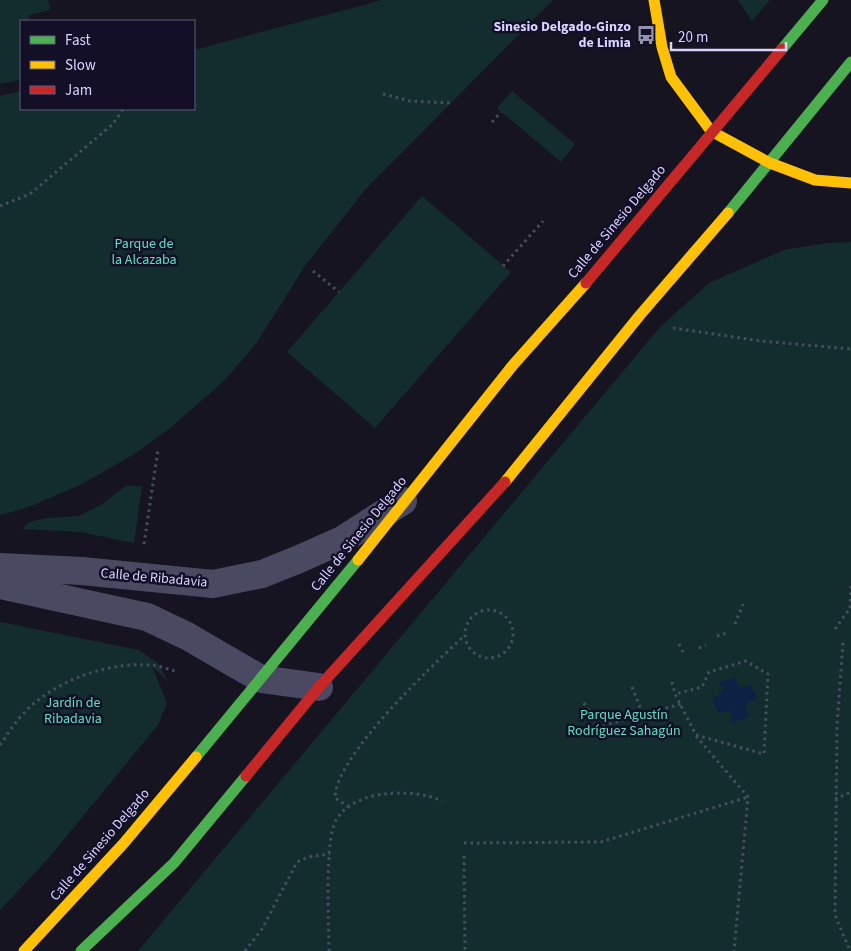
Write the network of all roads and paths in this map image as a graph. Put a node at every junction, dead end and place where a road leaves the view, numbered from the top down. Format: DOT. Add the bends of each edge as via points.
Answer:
graph roads {
  1 [pos="654,0"];
  2 [pos="823,0"];
  3 [pos="851,62"];
  4 [pos="383,94"];
  5 [pos="451,103"];
  6 [pos="122,110"];
  7 [pos="501,112"];
  8 [pos="492,122"];
  9 [pos="712,131"];
  10 [pos="770,163"];
  11 [pos="851,183"];
  12 [pos="0,206"];
  13 [pos="544,221"];
  14 [pos="503,266"];
  15 [pos="313,271"];
  16 [pos="339,292"];
  17 [pos="669,328"];
  18 [pos="851,349"];
  19 [pos="158,450"];
  20 [pos="409,498"];
  21 [pos="143,549"];
  22 [pos="0,567"];
  23 [pos="851,583"];
  24 [pos="0,585"];
  25 [pos="743,604"];
  26 [pos="850,608"];
  27 [pos="735,624"];
  28 [pos="835,629"];
  29 [pos="727,632"];
  30 [pos="465,635"];
  31 [pos="717,636"];
  32 [pos="843,643"];
  33 [pos="679,644"];
  34 [pos="706,645"];
  35 [pos="699,648"];
  36 [pos="684,654"];
  37 [pos="178,672"];
  38 [pos="261,679"];
  39 [pos="672,682"];
  40 [pos="319,687"];
  41 [pos="632,687"];
  42 [pos="675,694"];
  43 [pos="584,703"];
  44 [pos="681,704"];
  45 [pos="643,715"];
  46 [pos="696,735"];
  47 [pos="0,745"];
  48 [pos="851,792"];
  49 [pos="748,797"];
  50 [pos="835,799"];
  51 [pos="442,800"];
  52 [pos="348,807"];
  53 [pos="464,843"];
  54 [pos="330,854"];
  55 [pos="464,856"];
  56 [pos="24,951"];
  57 [pos="81,951"];
  58 [pos="245,951"];
  59 [pos="330,951"];
  60 [pos="465,951"];
  61 [pos="734,951"];
  62 [pos="850,951"];
  1 -- 9 [label="main road" via="671,77"];
  2 -- 9 [label="main road, Calle de Sinesio Delgado"];
  3 -- 10 [label="main road"];
  4 -- 5 [label="path" via="410,102"];
  6 -- 12 [label="path" via="114,124 30,194"];
  7 -- 8 [label="path"];
  9 -- 10 [label="main road"];
  9 -- 20 [label="main road, Calle de Sinesio Delgado" via="595,273 513,365"];
  10 -- 11 [label="main road" via="815,180"];
  10 -- 40 [label="main road" via="640,315 520,465"];
  13 -- 14 [label="path"];
  15 -- 16 [label="path"];
  17 -- 18 [label="path"];
  19 -- 21 [label="path"];
  20 -- 22 [label="street, Calle de Ribadavia" via="342,540 297,560 262,574 213,584 73,570"];
  20 -- 38 [label="main road, Calle de Sinesio Delgado"];
  23 -- 26 [label="path"];
  24 -- 38 [label="street" via="147,617"];
  25 -- 27 [label="path"];
  26 -- 28 [label="path"];
  29 -- 31 [label="path"];
  30 -- 30 [label="path" via="468,646 486,658 506,650 512,641 513,631 503,614 485,610 474,614"];
  30 -- 52 [label="path" via="413,684 359,747 335,788 335,798"];
  32 -- 50 [label="path"];
  33 -- 36 [label="path"];
  34 -- 35 [label="path"];
  37 -- 47 [label="path" via="151,665 128,665 78,679 48,694 24,713"];
  38 -- 40 [label="street"];
  38 -- 56 [label="main road, Calle de Sinesio Delgado" via="124,843"];
  39 -- 42 [label="path"];
  40 -- 57 [label="main road" via="174,863"];
  41 -- 45 [label="path"];
  42 -- 44 [label="path"];
  42 -- 46 [label="path" via="702,687 708,672 746,661 768,674 764,754"];
  43 -- 45 [label="path" via="599,727"];
  44 -- 45 [label="path"];
  44 -- 46 [label="path"];
  46 -- 49 [label="path"];
  48 -- 50 [label="path"];
  49 -- 53 [label="path" via="601,842"];
  49 -- 61 [label="path"];
  50 -- 62 [label="path" via="835,915"];
  51 -- 52 [label="path" via="398,793 376,795"];
  52 -- 54 [label="path" via="336,820"];
  54 -- 58 [label="path" via="297,862 262,930"];
  54 -- 59 [label="path"];
  55 -- 60 [label="path"];
}
